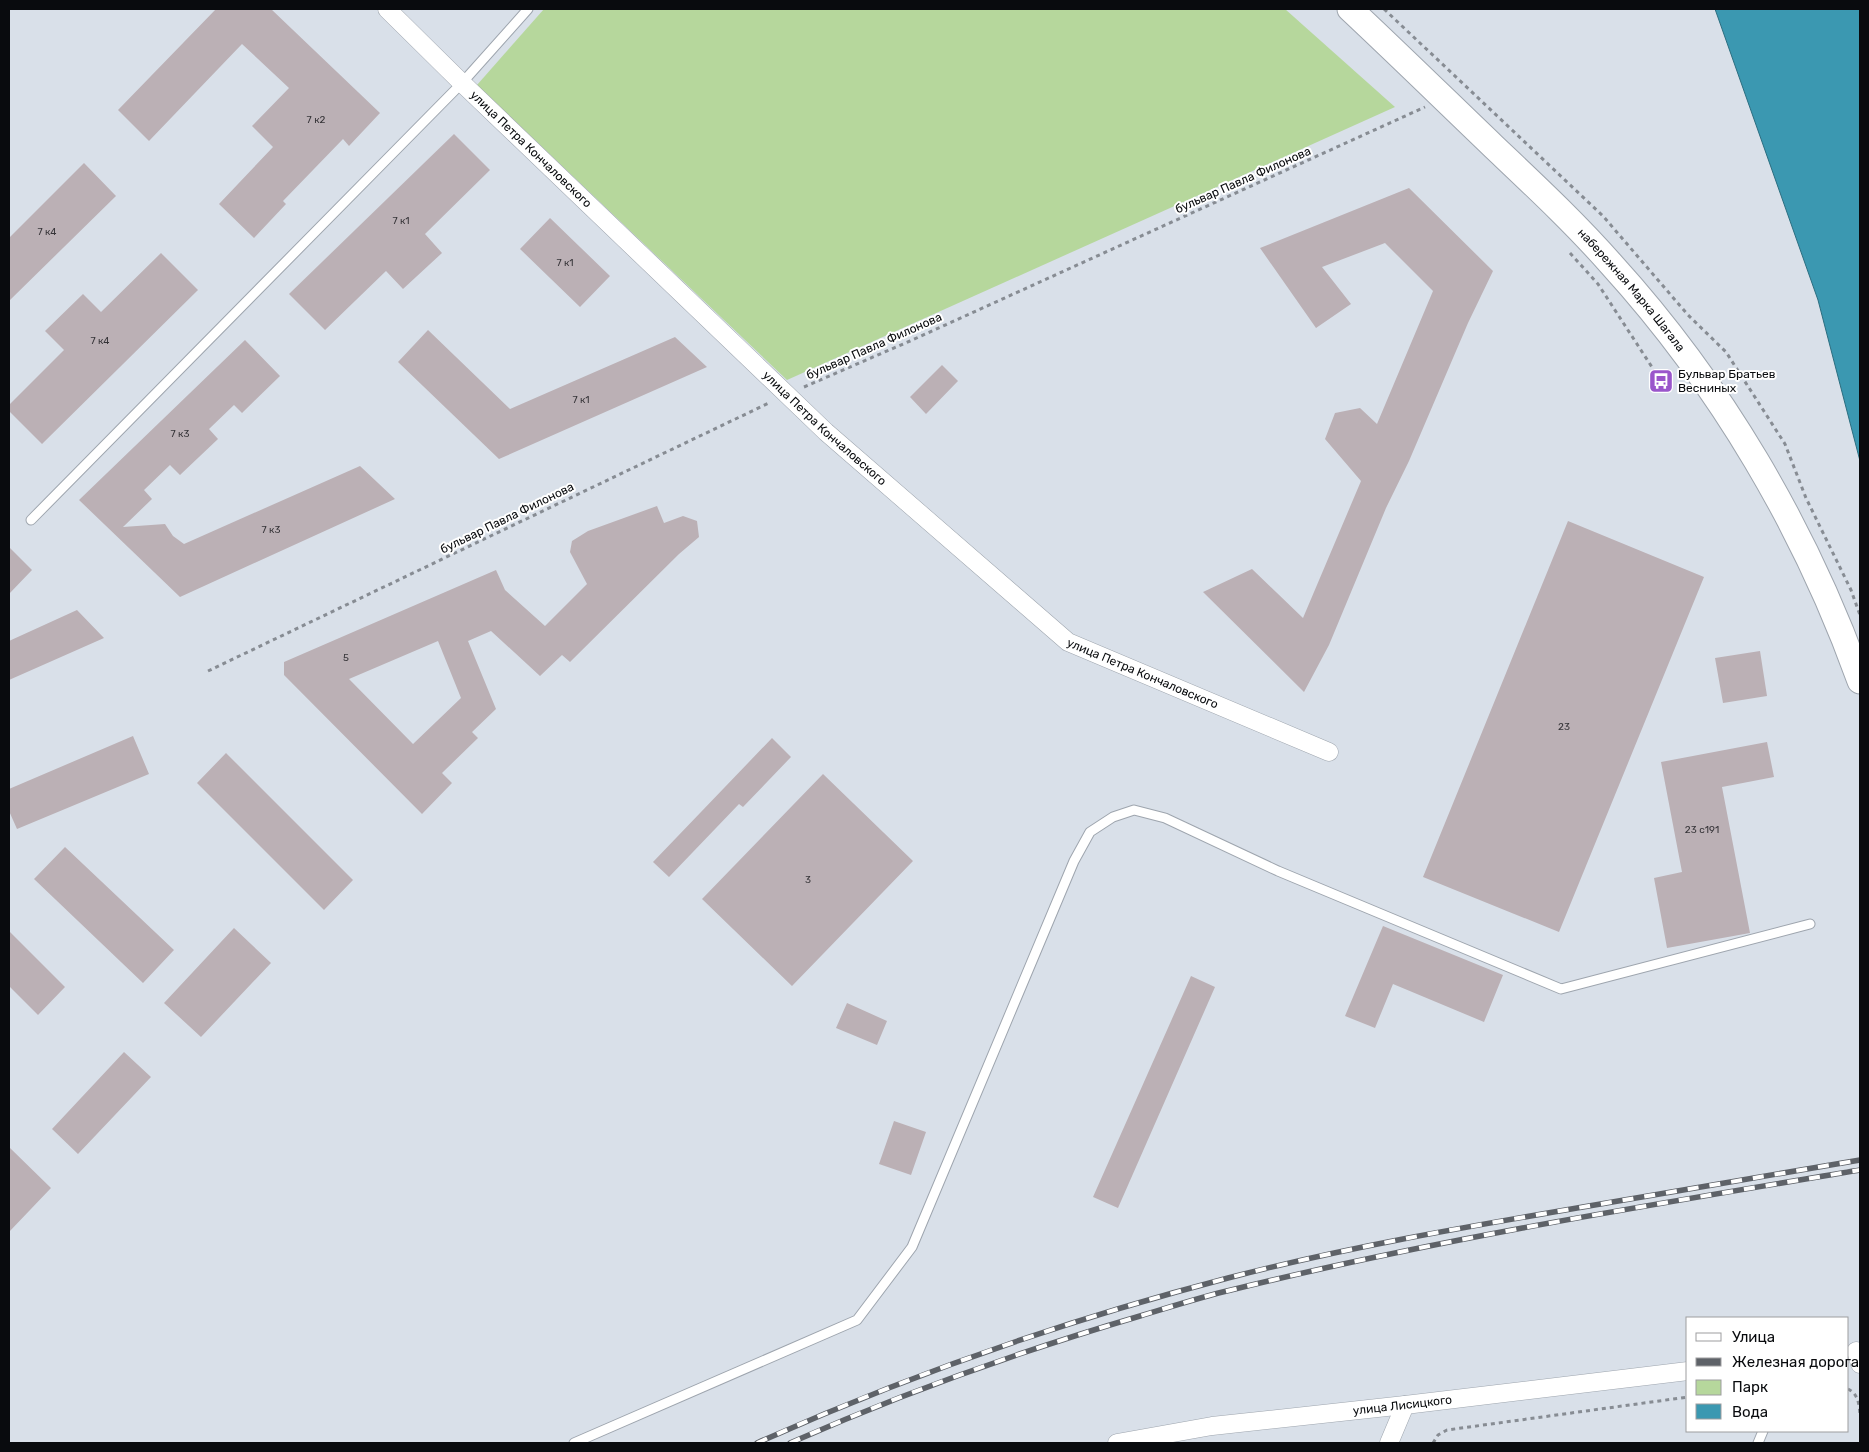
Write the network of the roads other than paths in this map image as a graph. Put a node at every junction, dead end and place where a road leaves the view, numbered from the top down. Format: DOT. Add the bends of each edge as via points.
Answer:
graph roads {
  1 [pos="387,9"];
  2 [pos="528,9"];
  3 [pos="1350,9"];
  4 [pos="462,83"];
  5 [pos="31,520"];
  6 [pos="1860,681"];
  7 [pos="1329,752"];
  8 [pos="1810,924"];
  9 [pos="1686,1371"];
  10 [pos="1405,1405"];
  11 [pos="574,1443"];
  12 [pos="1117,1443"];
  13 [pos="1389,1443"];
  1 -- 4 [label="street, улица Петра Кончаловского"];
  2 -- 4 [label="lane"];
  3 -- 6 [label="main road, набережная Марка Шагала" via="1584,234 1640,297 1694,366 1740,433 1780,502 1821,586"];
  4 -- 5 [label="lane"];
  4 -- 7 [label="street, улица Петра Кончаловского" via="826,432 1068,642"];
  8 -- 11 [label="lane" via="1561,989 1278,870 1165,818 1134,810 1113,817 1090,832 1074,861 912,1247 857,1320"];
  9 -- 10 [label="street, улица Лисицкого"];
  10 -- 12 [label="street, улица Лисицкого" via="1212,1426"];
  10 -- 13 [label="street"];
}
